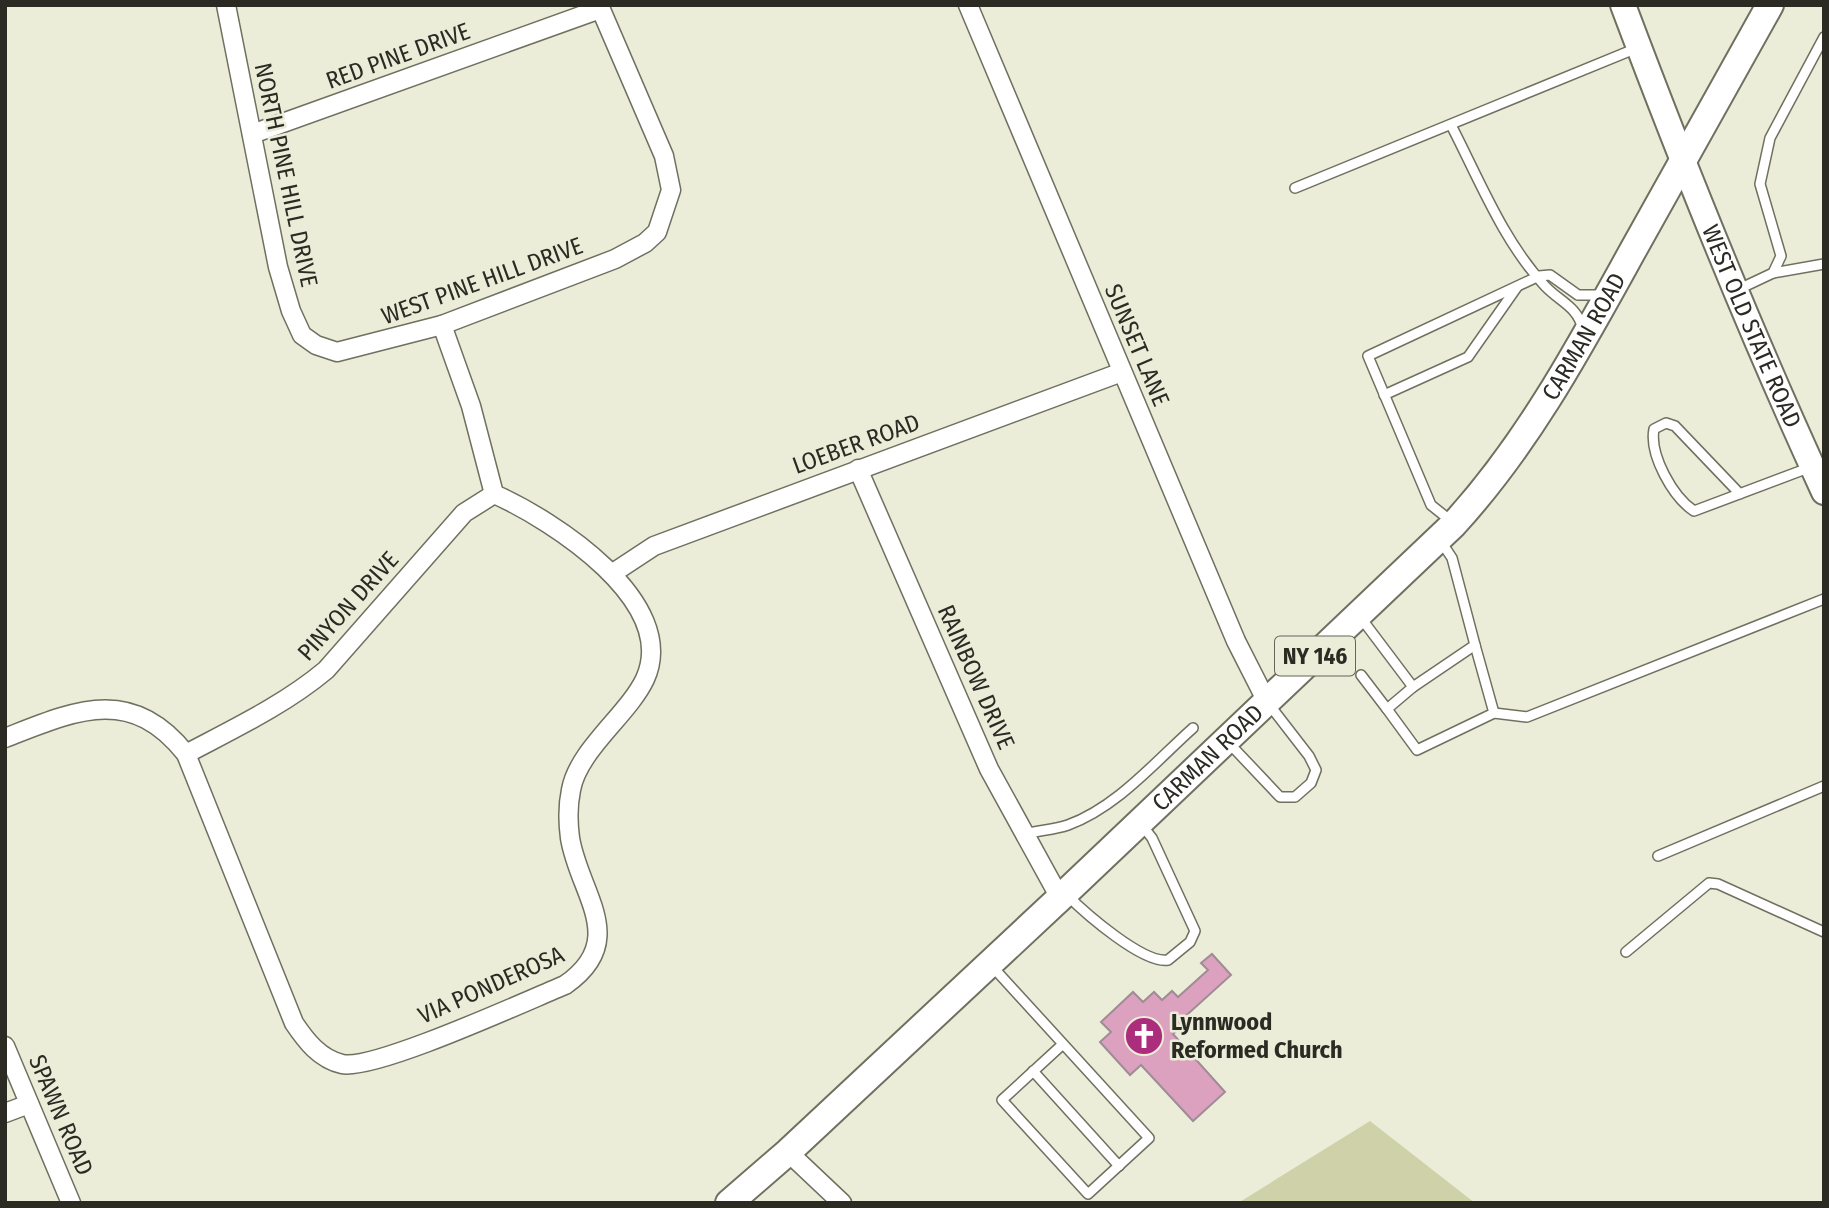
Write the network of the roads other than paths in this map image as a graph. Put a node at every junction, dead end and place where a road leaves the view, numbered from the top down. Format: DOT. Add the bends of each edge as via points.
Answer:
graph roads {
  1 [pos="226,5"];
  2 [pos="968,5"];
  3 [pos="1623,5"];
  4 [pos="1770,5"];
  5 [pos="600,7"];
  6 [pos="1824,37"];
  7 [pos="1639,48"];
  8 [pos="1451,125"];
  9 [pos="252,134"];
  10 [pos="1683,162"];
  11 [pos="1296,188"];
  12 [pos="1824,264"];
  13 [pos="1773,273"];
  14 [pos="1539,276"];
  15 [pos="1518,286"];
  16 [pos="1735,291"];
  17 [pos="1609,295"];
  18 [pos="442,325"];
  19 [pos="1584,338"];
  20 [pos="316,345"];
  21 [pos="1122,372"];
  22 [pos="1384,395"];
  23 [pos="1812,467"];
  24 [pos="858,469"];
  25 [pos="1824,492"];
  26 [pos="494,494"];
  27 [pos="1740,494"];
  28 [pos="1447,531"];
  29 [pos="613,573"];
  30 [pos="1824,599"];
  31 [pos="1358,615"];
  32 [pos="1475,645"];
  33 [pos="1361,675"];
  34 [pos="1413,687"];
  35 [pos="1267,702"];
  36 [pos="1387,709"];
  37 [pos="1494,713"];
  38 [pos="1193,728"];
  39 [pos="5,738"];
  40 [pos="1226,740"];
  41 [pos="186,754"];
  42 [pos="1824,786"];
  43 [pos="1139,822"];
  44 [pos="1023,834"];
  45 [pos="1658,856"];
  46 [pos="1063,896"];
  47 [pos="1824,932"];
  48 [pos="1626,952"];
  49 [pos="989,964"];
  50 [pos="1063,1044"];
  51 [pos="5,1046"];
  52 [pos="1034,1071"];
  53 [pos="29,1104"];
  54 [pos="5,1113"];
  55 [pos="789,1152"];
  56 [pos="1119,1166"];
  57 [pos="71,1203"];
  58 [pos="729,1203"];
  59 [pos="842,1203"];
  1 -- 9 [label="street, NORTH PINE HILL DRIVE"];
  2 -- 21 [label="street, SUNSET LANE"];
  3 -- 7 [label="street, WEST OLD STATE ROAD"];
  4 -- 10 [label="main road, CARMAN ROAD / NY 146"];
  5 -- 9 [label="street, RED PINE DRIVE"];
  5 -- 18 [label="street, WEST PINE HILL DRIVE" via="664,156 671,190 657,232 615,259"];
  6 -- 13 [label="lane" via="1770,138 1760,184 1781,257"];
  7 -- 8 [label="lane"];
  7 -- 10 [label="street, WEST OLD STATE ROAD"];
  8 -- 11 [label="lane"];
  8 -- 14 [label="lane" via="1508,237"];
  9 -- 20 [label="street, NORTH PINE HILL DRIVE" via="290,310 302,335"];
  10 -- 16 [label="street, WEST OLD STATE ROAD"];
  10 -- 17 [label="main road, CARMAN ROAD / NY 146"];
  12 -- 13 [label="lane"];
  13 -- 16 [label="lane"];
  14 -- 15 [label="lane"];
  14 -- 17 [label="lane" via="1550,275 1578,295"];
  14 -- 19 [label="lane" via="1580,318"];
  15 -- 22 [label="lane" via="1468,357"];
  15 -- 22 [label="lane" via="1368,356"];
  16 -- 23 [label="street, WEST OLD STATE ROAD"];
  17 -- 19 [label="main road, CARMAN ROAD / NY 146"];
  18 -- 20 [label="street, WEST PINE HILL DRIVE" via="337,352"];
  18 -- 26 [label="street" via="471,406"];
  19 -- 28 [label="main road, CARMAN ROAD / NY 146" via="1522,440"];
  21 -- 24 [label="street, LOEBER ROAD"];
  21 -- 35 [label="street, SUNSET LANE" via="1236,641"];
  22 -- 28 [label="lane" via="1431,505"];
  23 -- 25 [label="street, WEST OLD STATE ROAD"];
  23 -- 27 [label="lane"];
  24 -- 29 [label="street, LOEBER ROAD" via="654,547"];
  24 -- 44 [label="street, RAINBOW DRIVE" via="989,769"];
  26 -- 29 [label="street, VIA PONDEROSA" via="534,515"];
  26 -- 41 [label="street, PINYON DRIVE" via="464,513 306,687"];
  27 -- 27 [label="lane" via="1695,511 1684,504 1658,461 1651,442 1654,429 1665,423 1675,426"];
  28 -- 31 [label="main road, CARMAN ROAD / NY 146"];
  28 -- 32 [label="lane"];
  29 -- 41 [label="street, VIA PONDEROSA" via="638,606 650,637 650,661 644,681 586,759 571,788 570,839 594,902 597,923 594,957 565,985 384,1058 343,1064 326,1057 294,1023"];
  30 -- 37 [label="lane" via="1527,717"];
  31 -- 34 [label="lane"];
  31 -- 35 [label="main road, CARMAN ROAD / NY 146"];
  32 -- 34 [label="lane"];
  32 -- 37 [label="lane"];
  33 -- 36 [label="lane"];
  34 -- 36 [label="lane"];
  35 -- 40 [label="main road, CARMAN ROAD / NY 146"];
  35 -- 40 [label="lane" via="1309,756 1316,770 1311,783 1295,797 1280,797"];
  36 -- 37 [label="lane" via="1417,750"];
  38 -- 44 [label="lane" via="1096,811 1068,825"];
  39 -- 41 [label="street, VIA PONDEROSA" via="62,715 102,709 152,722"];
  40 -- 43 [label="main road, CARMAN ROAD / NY 146"];
  42 -- 45 [label="lane"];
  43 -- 46 [label="main road, CARMAN ROAD / NY 146"];
  43 -- 46 [label="lane" via="1152,838 1195,931 1190,942 1168,960 1150,958"];
  44 -- 46 [label="street, RAINBOW DRIVE"];
  46 -- 49 [label="main road, CARMAN ROAD / NY 146"];
  47 -- 48 [label="lane" via="1709,883"];
  49 -- 50 [label="lane"];
  49 -- 55 [label="main road, CARMAN ROAD / NY 146"];
  50 -- 52 [label="lane"];
  50 -- 56 [label="lane" via="1149,1138"];
  51 -- 53 [label="street, SPAWN ROAD"];
  52 -- 56 [label="lane"];
  52 -- 56 [label="lane" via="1002,1100 1088,1194"];
  53 -- 54 [label="street"];
  53 -- 57 [label="street, SPAWN ROAD"];
  55 -- 58 [label="main road, CARMAN ROAD / NY 146"];
  55 -- 59 [label="street"];
}
